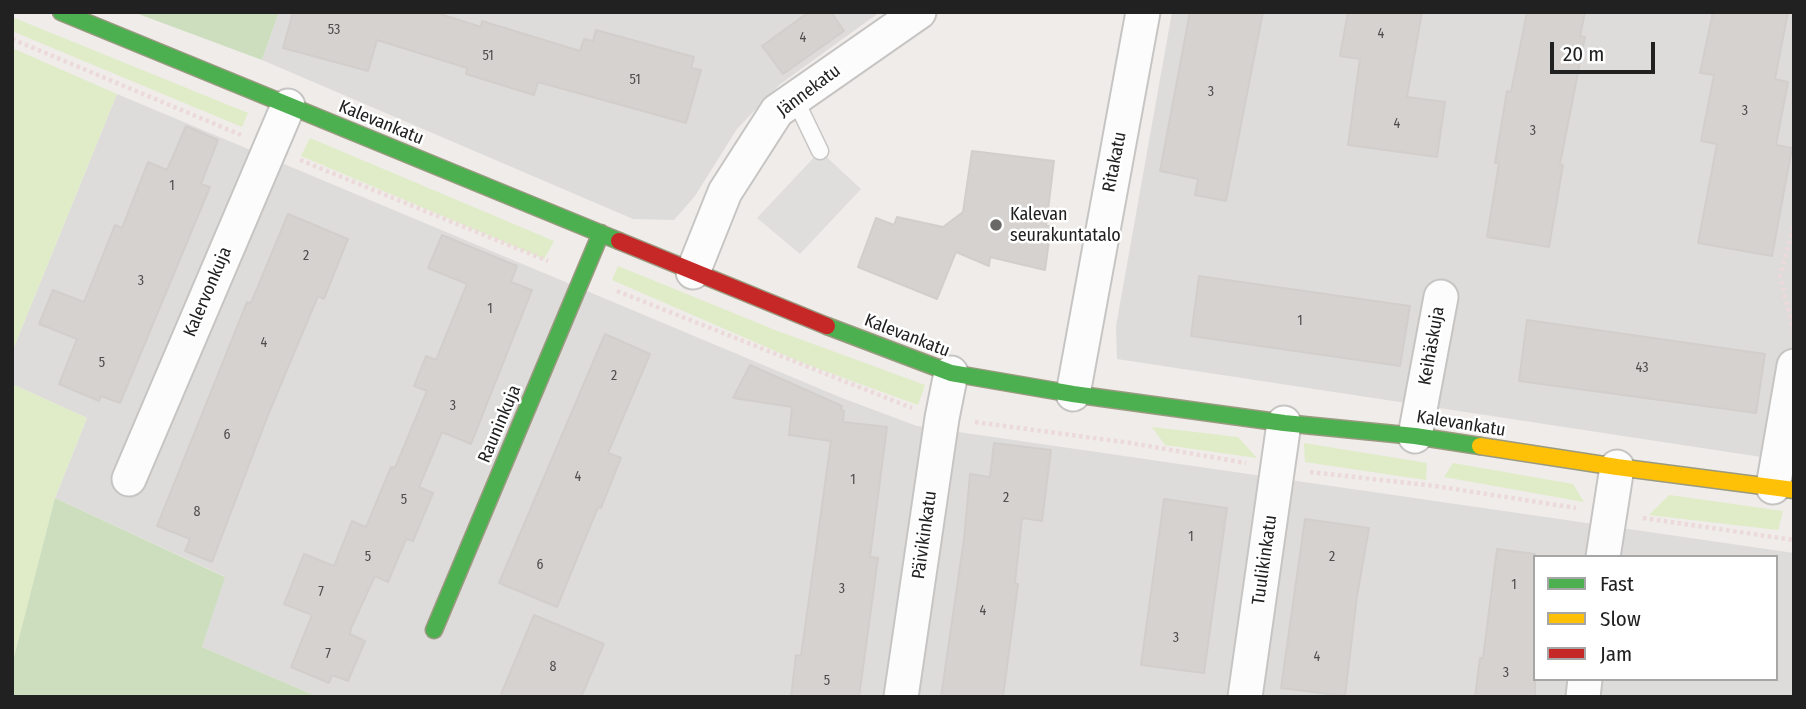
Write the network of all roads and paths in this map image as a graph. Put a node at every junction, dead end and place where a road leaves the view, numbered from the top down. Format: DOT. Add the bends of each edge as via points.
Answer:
graph roads {
  1 [pos="61,12"];
  2 [pos="919,12"];
  3 [pos="1143,12"];
  4 [pos="795,99"];
  5 [pos="288,106"];
  6 [pos="820,151"];
  7 [pos="1794,225"];
  8 [pos="601,233"];
  9 [pos="693,272"];
  10 [pos="1441,296"];
  11 [pos="1794,333"];
  12 [pos="1794,366"];
  13 [pos="951,373"];
  14 [pos="1073,394"];
  15 [pos="1284,423"];
  16 [pos="1415,436"];
  17 [pos="1617,467"];
  18 [pos="129,479"];
  19 [pos="1783,488"];
  20 [pos="1794,534"];
  21 [pos="1793,540"];
  22 [pos="1603,555"];
  23 [pos="433,630"];
  24 [pos="901,697"];
  25 [pos="1245,697"];
  1 -- 5 [label="street, Kalevankatu"];
  2 -- 4 [label="street, Jännekatu"];
  3 -- 14 [label="street, Ritakatu"];
  4 -- 6 [label="lane"];
  4 -- 9 [label="street, Jännekatu" via="777,111 725,192"];
  5 -- 8 [label="street, Kalevankatu"];
  5 -- 18 [label="street, Kalervonkuja"];
  7 -- 11 [label="path" via="1780,277"];
  8 -- 9 [label="street, Kalevankatu"];
  8 -- 23 [label="street, Rauninkuja"];
  9 -- 13 [label="street, Kalevankatu"];
  10 -- 16 [label="street, Keihäskuja"];
  12 -- 19 [label="street"];
  13 -- 14 [label="street, Kalevankatu"];
  13 -- 24 [label="street, Päivikinkatu"];
  14 -- 15 [label="street, Kalevankatu"];
  15 -- 16 [label="street, Kalevankatu"];
  15 -- 25 [label="street, Tuulikinkatu"];
  16 -- 17 [label="street, Kalevankatu"];
  17 -- 19 [label="street, Kalevankatu"];
  17 -- 22 [label="street"];
  20 -- 21 [label="path"];
}
